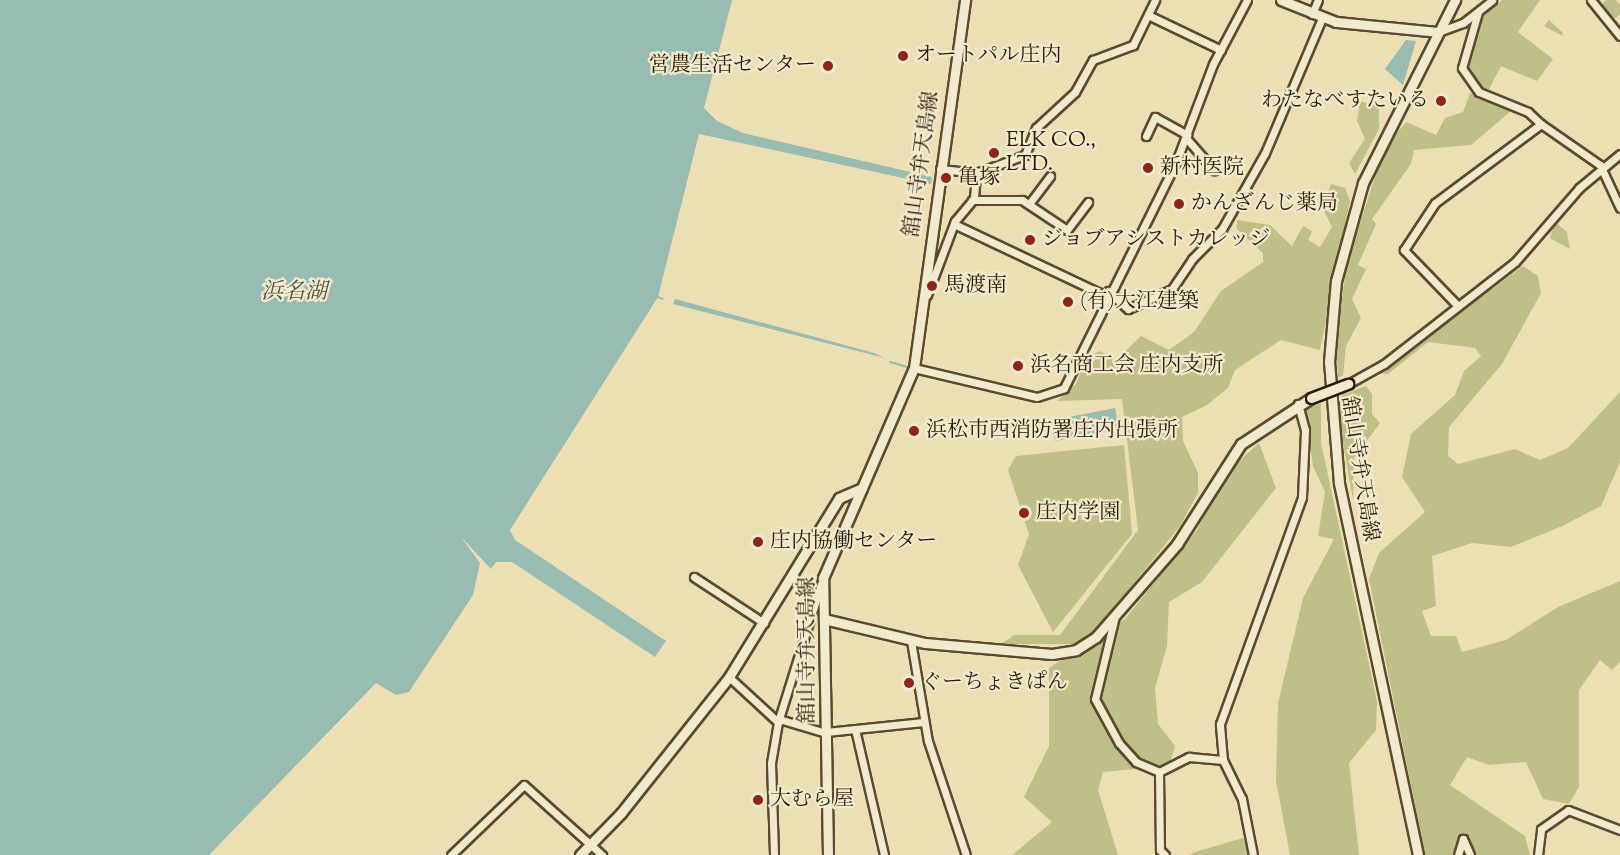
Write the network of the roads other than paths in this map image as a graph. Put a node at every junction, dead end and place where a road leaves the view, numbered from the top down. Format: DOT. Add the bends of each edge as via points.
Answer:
graph roads {
  1 [pos="965,0"];
  2 [pos="1155,0"];
  3 [pos="1247,0"];
  4 [pos="1281,0"];
  5 [pos="1318,0"];
  6 [pos="1455,0"];
  7 [pos="1492,0"];
  8 [pos="1594,1"];
  9 [pos="1478,12"];
  10 [pos="1311,14"];
  11 [pos="1148,15"];
  12 [pos="1322,18"];
  13 [pos="1438,32"];
  14 [pos="1620,36"];
  15 [pos="1221,50"];
  16 [pos="1541,124"];
  17 [pos="1146,136"];
  18 [pos="1186,136"];
  19 [pos="1620,154"];
  20 [pos="939,168"];
  21 [pos="1602,168"];
  22 [pos="1214,170"];
  23 [pos="976,173"];
  24 [pos="1050,176"];
  25 [pos="972,200"];
  26 [pos="1088,202"];
  27 [pos="1029,204"];
  28 [pos="1620,208"];
  29 [pos="954,224"];
  30 [pos="932,263"];
  31 [pos="1107,293"];
  32 [pos="1458,306"];
  33 [pos="914,368"];
  34 [pos="1348,384"];
  35 [pos="1298,404"];
  36 [pos="861,488"];
  37 [pos="694,577"];
  38 [pos="823,578"];
  39 [pos="1115,616"];
  40 [pos="824,619"];
  41 [pos="764,623"];
  42 [pos="911,642"];
  43 [pos="729,677"];
  44 [pos="778,720"];
  45 [pos="923,722"];
  46 [pos="855,729"];
  47 [pos="826,732"];
  48 [pos="1223,760"];
  49 [pos="1159,772"];
  50 [pos="1620,830"];
  51 [pos="593,845"];
  52 [pos="451,855"];
  53 [pos="580,855"];
  54 [pos="602,855"];
  55 [pos="774,855"];
  56 [pos="828,855"];
  57 [pos="884,855"];
  58 [pos="966,855"];
  59 [pos="1165,855"];
  60 [pos="1253,855"];
  61 [pos="1418,855"];
  62 [pos="1458,855"];
  63 [pos="1470,855"];
  64 [pos="1538,855"];
  1 -- 20 [label="main road, 舘山寺弁天島線"];
  2 -- 11 [label="street"];
  3 -- 15 [label="street"];
  4 -- 10 [label="main road"];
  5 -- 10 [label="street"];
  6 -- 13 [label="main road, 舘山寺弁天島線"];
  7 -- 9 [label="street"];
  8 -- 14 [label="street"];
  9 -- 13 [label="street"];
  9 -- 16 [label="street" via="1461,56 1462,68 1479,92 1528,112"];
  10 -- 12 [label="main road"];
  11 -- 15 [label="street"];
  11 -- 23 [label="street" via="1133,45 1092,60 1075,92 1036,128 1025,155"];
  12 -- 13 [label="main road"];
  12 -- 31 [label="street" via="1265,153 1222,229 1192,259 1172,289 1128,309"];
  13 -- 61 [label="main road, 舘山寺弁天島線" via="1387,128 1356,203 1336,281 1329,362 1338,473"];
  15 -- 18 [label="street"];
  16 -- 21 [label="street"];
  16 -- 32 [label="street" via="1435,202 1404,250"];
  17 -- 18 [label="street" via="1154,117"];
  18 -- 22 [label="street"];
  18 -- 31 [label="street"];
  19 -- 21 [label="street"];
  20 -- 23 [label="street"];
  20 -- 30 [label="main road, 舘山寺弁天島線"];
  21 -- 28 [label="street"];
  21 -- 32 [label="street" via="1524,254"];
  23 -- 25 [label="street" via="979,183"];
  24 -- 27 [label="street"];
  25 -- 27 [label="street"];
  25 -- 29 [label="street"];
  26 -- 27 [label="street" via="1066,230"];
  29 -- 30 [label="street"];
  29 -- 31 [label="street"];
  30 -- 33 [label="main road, 舘山寺弁天島線"];
  31 -- 33 [label="street" via="1069,382 1052,396 1037,397"];
  32 -- 34 [label="street" via="1384,364"];
  33 -- 36 [label="main road, 舘山寺弁天島線"];
  34 -- 35 [label="main road, bridge"];
  35 -- 39 [label="main road" via="1231,455 1184,536"];
  35 -- 48 [label="street" via="1305,430 1302,496 1223,713"];
  36 -- 38 [label="main road, 舘山寺弁天島線"];
  36 -- 41 [label="main road" via="839,498"];
  37 -- 41 [label="street"];
  38 -- 40 [label="main road, 舘山寺弁天島線"];
  38 -- 44 [label="street"];
  39 -- 42 [label="main road" via="1090,642 1060,654"];
  39 -- 49 [label="street" via="1095,699 1136,762"];
  40 -- 42 [label="main road"];
  40 -- 47 [label="main road, 舘山寺弁天島線"];
  41 -- 43 [label="main road"];
  42 -- 45 [label="street"];
  43 -- 44 [label="street"];
  43 -- 51 [label="main road"];
  44 -- 47 [label="street"];
  44 -- 55 [label="street" via="771,764"];
  45 -- 46 [label="street"];
  45 -- 58 [label="street"];
  46 -- 47 [label="street"];
  46 -- 57 [label="street"];
  47 -- 56 [label="main road, 舘山寺弁天島線"];
  48 -- 49 [label="street" via="1189,757"];
  48 -- 60 [label="street" via="1242,799"];
  49 -- 59 [label="street" via="1160,850"];
  50 -- 64 [label="street" via="1568,810 1540,829"];
  51 -- 52 [label="street" via="525,785"];
  51 -- 53 [label="main road"];
  51 -- 54 [label="street"];
  62 -- 63 [label="street" via="1463,839"];
}
